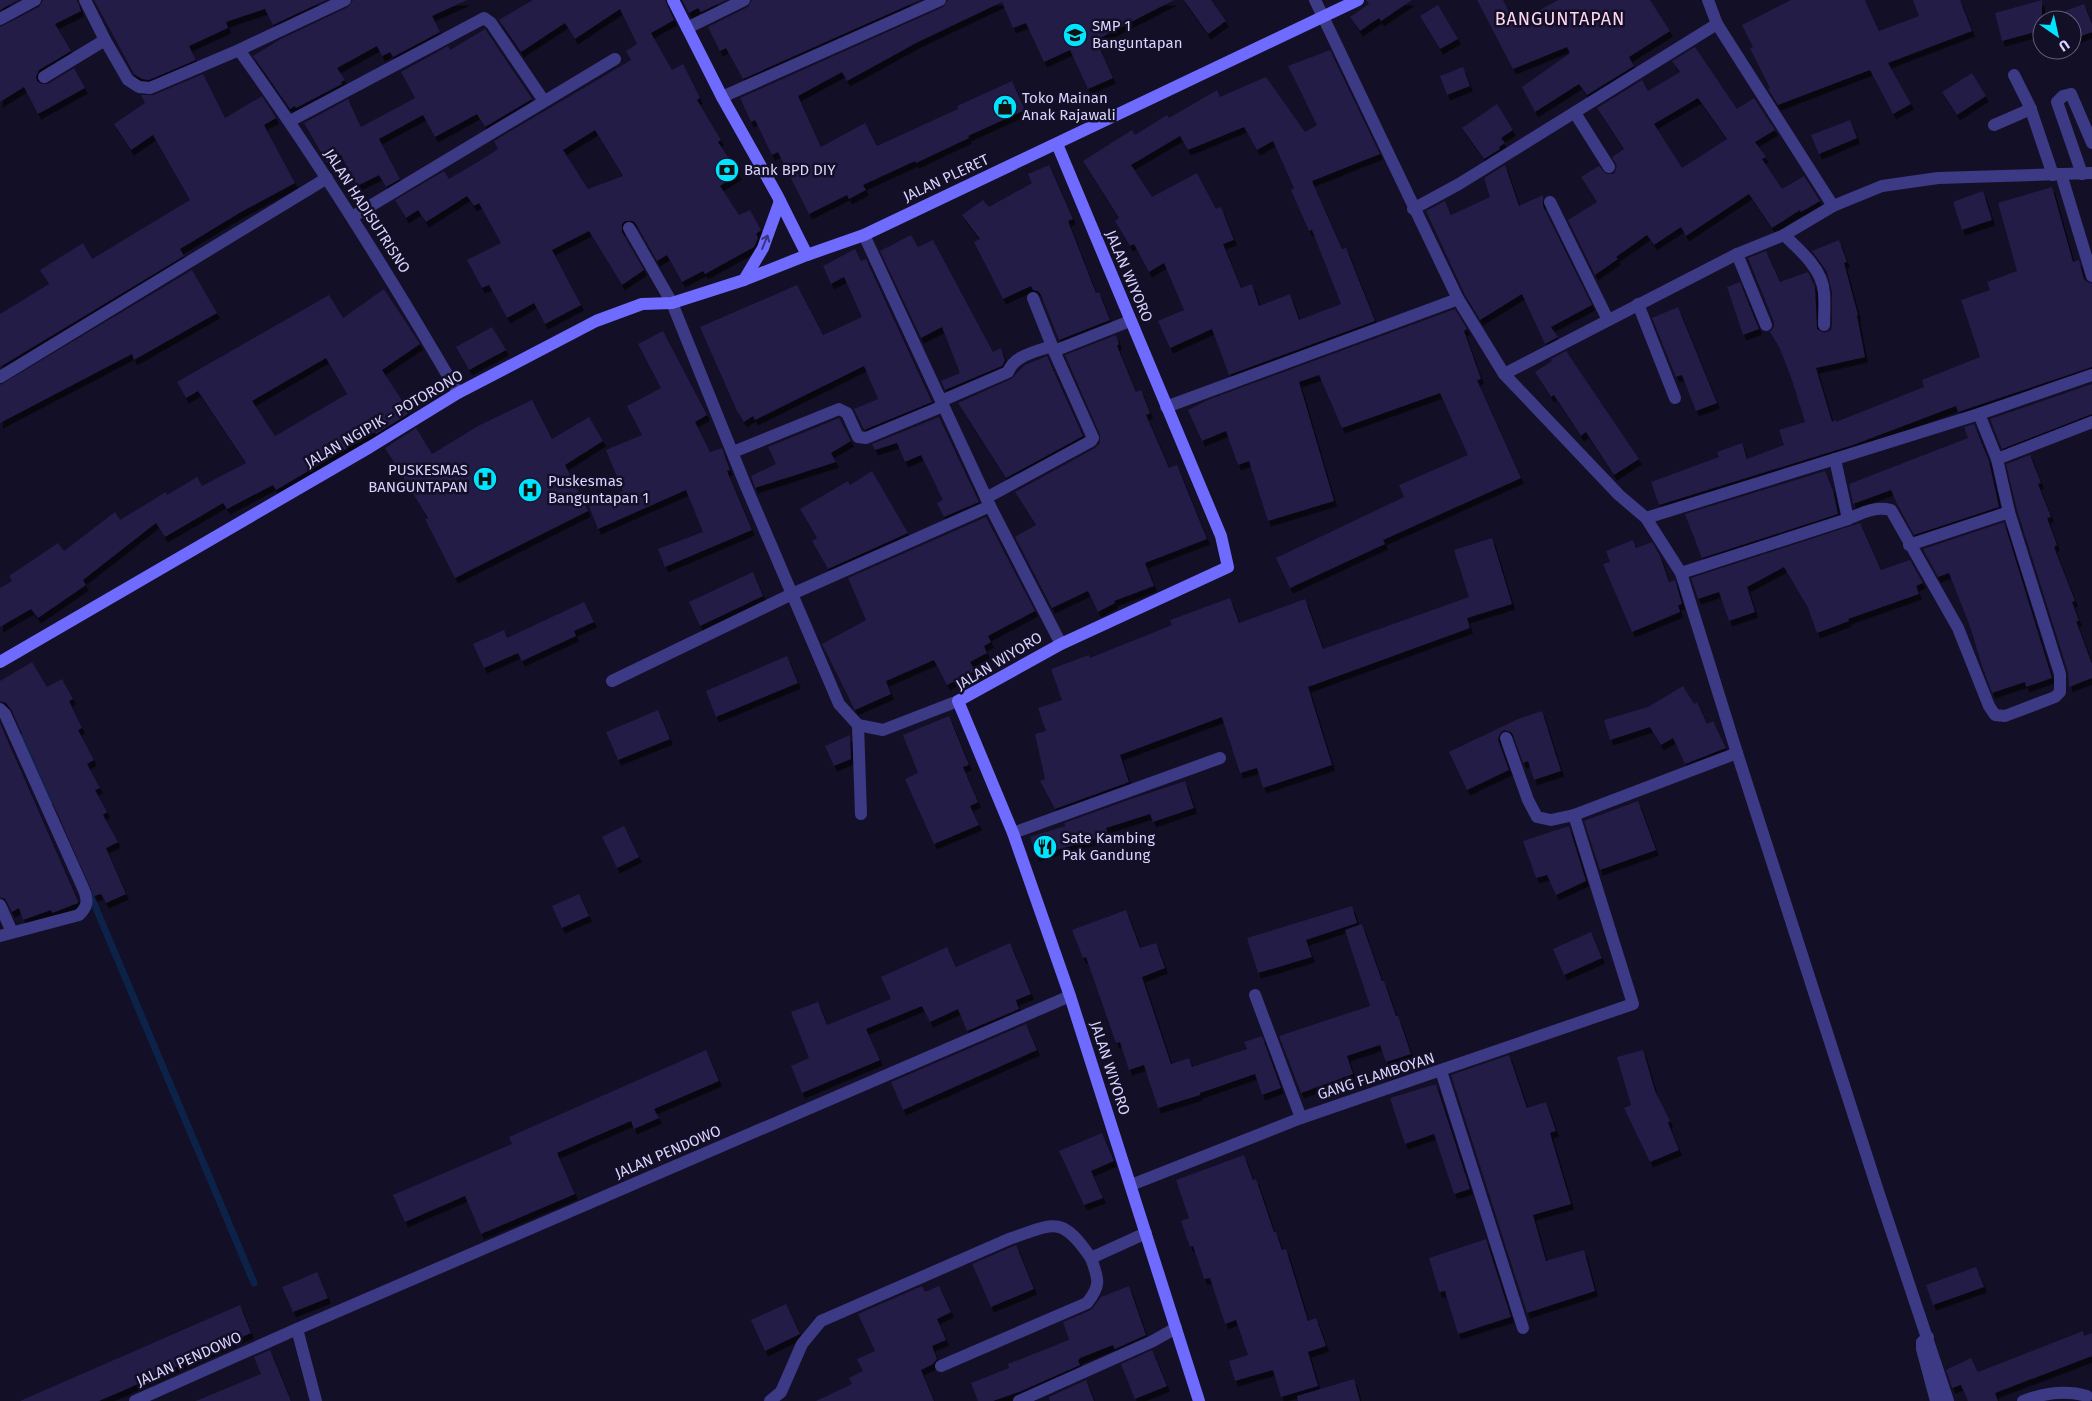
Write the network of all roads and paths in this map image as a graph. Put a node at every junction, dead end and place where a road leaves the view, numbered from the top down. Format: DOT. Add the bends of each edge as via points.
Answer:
graph roads {
  1 [pos="35,0"];
  2 [pos="85,0"];
  3 [pos="345,0"];
  4 [pos="673,0"];
  5 [pos="744,0"];
  6 [pos="940,0"];
  7 [pos="1316,0"];
  8 [pos="1358,0"];
  9 [pos="1708,0"];
  10 [pos="1323,16"];
  11 [pos="0,19"];
  12 [pos="1717,24"];
  13 [pos="687,28"];
  14 [pos="104,40"];
  15 [pos="239,50"];
  16 [pos="615,59"];
  17 [pos="2014,75"];
  18 [pos="44,77"];
  19 [pos="722,96"];
  20 [pos="544,101"];
  21 [pos="2031,109"];
  22 [pos="1575,113"];
  23 [pos="290,121"];
  24 [pos="1994,125"];
  25 [pos="2092,143"];
  26 [pos="1057,144"];
  27 [pos="1609,167"];
  28 [pos="2087,173"];
  29 [pos="2057,175"];
  30 [pos="327,178"];
  31 [pos="780,201"];
  32 [pos="1550,202"];
  33 [pos="1833,206"];
  34 [pos="1413,209"];
  35 [pos="352,217"];
  36 [pos="629,228"];
  37 [pos="864,235"];
  38 [pos="1784,235"];
  39 [pos="1737,254"];
  40 [pos="807,255"];
  41 [pos="2092,276"];
  42 [pos="744,280"];
  43 [pos="1033,298"];
  44 [pos="1458,298"];
  45 [pos="672,302"];
  46 [pos="1638,304"];
  47 [pos="1608,320"];
  48 [pos="1130,321"];
  49 [pos="1766,325"];
  50 [pos="1824,326"];
  51 [pos="1052,348"];
  52 [pos="1504,374"];
  53 [pos="2092,375"];
  54 [pos="0,377"];
  55 [pos="458,394"];
  56 [pos="1675,398"];
  57 [pos="942,403"];
  58 [pos="1166,407"];
  59 [pos="1979,414"];
  60 [pos="2092,422"];
  61 [pos="733,452"];
  62 [pos="1836,459"];
  63 [pos="1998,459"];
  64 [pos="988,502"];
  65 [pos="2009,512"];
  66 [pos="1646,518"];
  67 [pos="1848,519"];
  68 [pos="1909,544"];
  69 [pos="1682,573"];
  70 [pos="792,594"];
  71 [pos="1061,644"];
  72 [pos="0,662"];
  73 [pos="612,681"];
  74 [pos="958,701"];
  75 [pos="0,709"];
  76 [pos="858,725"];
  77 [pos="1506,738"];
  78 [pos="1737,753"];
  79 [pos="1220,758"];
  80 [pos="861,814"];
  81 [pos="1574,815"];
  82 [pos="1012,833"];
  83 [pos="0,905"];
  84 [pos="6,934"];
  85 [pos="1255,995"];
  86 [pos="1070,996"];
  87 [pos="1441,1071"];
  88 [pos="1301,1118"];
  89 [pos="1131,1185"];
  90 [pos="1146,1233"];
  91 [pos="1091,1258"];
  92 [pos="1176,1328"];
  93 [pos="1523,1328"];
  94 [pos="297,1329"];
  95 [pos="1928,1337"];
  96 [pos="942,1366"];
  97 [pos="2089,1397"];
  98 [pos="135,1401"];
  99 [pos="316,1401"];
  100 [pos="770,1401"];
  101 [pos="1019,1401"];
  102 [pos="1199,1401"];
  103 [pos="1936,1401"];
  104 [pos="1948,1401"];
  105 [pos="2023,1401"];
  1 -- 11 [label="street"];
  2 -- 14 [label="street"];
  3 -- 15 [label="street"];
  4 -- 13 [label="street"];
  5 -- 13 [label="street"];
  6 -- 19 [label="street"];
  7 -- 10 [label="street"];
  8 -- 10 [label="street, JALAN PLERET"];
  9 -- 12 [label="street"];
  10 -- 26 [label="street, JALAN PLERET"];
  10 -- 34 [label="street"];
  12 -- 22 [label="street"];
  12 -- 33 [label="street"];
  13 -- 19 [label="street"];
  14 -- 15 [label="street" via="128,80 139,88 159,85"];
  14 -- 18 [label="street"];
  15 -- 23 [label="street, JALAN HADISUTRISNO"];
  16 -- 20 [label="street"];
  17 -- 21 [label="street"];
  19 -- 31 [label="street"];
  20 -- 23 [label="street" via="491,23 484,18"];
  20 -- 35 [label="street"];
  21 -- 24 [label="street"];
  21 -- 29 [label="street"];
  22 -- 27 [label="street"];
  22 -- 34 [label="street"];
  23 -- 30 [label="street, JALAN HADISUTRISNO"];
  25 -- 28 [label="street" via="2072,94 2063,96 2057,102"];
  26 -- 37 [label="street, JALAN PLERET"];
  26 -- 48 [label="street, JALAN WIYORO"];
  28 -- 29 [label="street"];
  29 -- 33 [label="street" via="1938,178 1906,182 1882,186"];
  29 -- 41 [label="street"];
  30 -- 35 [label="street, JALAN HADISUTRISNO"];
  30 -- 54 [label="street"];
  31 -- 40 [label="street"];
  42 -- 31 [label="street, one-way" via="763,248"];
  32 -- 47 [label="street"];
  33 -- 38 [label="street"];
  34 -- 44 [label="street"];
  35 -- 55 [label="street, JALAN HADISUTRISNO"];
  36 -- 45 [label="street"];
  37 -- 40 [label="street, JALAN PLERET"];
  37 -- 57 [label="street"];
  38 -- 39 [label="street"];
  38 -- 50 [label="street" via="1804,254 1819,276 1824,291"];
  39 -- 46 [label="street"];
  39 -- 49 [label="street"];
  40 -- 42 [label="street, JALAN NGIPIK - POTORONO"];
  42 -- 45 [label="street, JALAN NGIPIK - POTORONO"];
  43 -- 51 [label="street"];
  44 -- 52 [label="street"];
  44 -- 58 [label="street"];
  45 -- 55 [label="street, JALAN NGIPIK - POTORONO" via="642,304 596,320"];
  45 -- 61 [label="street"];
  46 -- 47 [label="street"];
  46 -- 56 [label="street"];
  47 -- 52 [label="street"];
  48 -- 51 [label="street"];
  48 -- 58 [label="street, JALAN WIYORO"];
  51 -- 57 [label="street" via="1017,359 1008,372"];
  51 -- 64 [label="street" via="1093,438"];
  52 -- 66 [label="street" via="1619,495"];
  53 -- 59 [label="street"];
  55 -- 72 [label="street, JALAN NGIPIK - POTORONO"];
  57 -- 61 [label="street" via="866,438 858,437 847,413 839,409"];
  57 -- 64 [label="street"];
  58 -- 71 [label="street, JALAN WIYORO" via="1221,536 1228,567"];
  59 -- 62 [label="street"];
  59 -- 63 [label="street"];
  60 -- 63 [label="street"];
  61 -- 70 [label="street"];
  62 -- 66 [label="street"];
  62 -- 67 [label="street"];
  63 -- 65 [label="street"];
  64 -- 70 [label="street"];
  64 -- 71 [label="street"];
  65 -- 68 [label="street"];
  65 -- 68 [label="street" via="2060,674 2060,692 2055,697 2004,716 1995,715 1989,706 1958,628"];
  66 -- 69 [label="street"];
  67 -- 68 [label="street" via="1872,509 1890,510"];
  67 -- 69 [label="street"];
  69 -- 78 [label="street"];
  70 -- 73 [label="street"];
  70 -- 76 [label="street" via="839,704"];
  71 -- 74 [label="street, JALAN WIYORO"];
  74 -- 76 [label="street" via="883,730"];
  74 -- 82 [label="street, JALAN WIYORO"];
  75 -- 84 [label="street" via="87,900 79,915"];
  76 -- 80 [label="street"];
  77 -- 81 [label="street" via="1537,817 1551,820"];
  78 -- 81 [label="street"];
  78 -- 95 [label="street"];
  79 -- 82 [label="street"];
  81 -- 87 [label="street, GANG FLAMBOYAN" via="1633,1004"];
  82 -- 86 [label="street, JALAN WIYORO"];
  83 -- 84 [label="street"];
  85 -- 88 [label="street"];
  86 -- 89 [label="street, JALAN WIYORO"];
  86 -- 94 [label="street, JALAN PENDOWO"];
  87 -- 88 [label="street, GANG FLAMBOYAN"];
  87 -- 93 [label="street"];
  88 -- 89 [label="street, GANG FLAMBOYAN"];
  89 -- 90 [label="street, JALAN WIYORO"];
  90 -- 91 [label="street"];
  90 -- 92 [label="street, JALAN WIYORO"];
  91 -- 96 [label="street" via="1097,1278 1096,1290 1087,1303"];
  91 -- 100 [label="street" via="1066,1228 1042,1228 1009,1239 821,1321 802,1344 781,1392"];
  92 -- 101 [label="street"];
  92 -- 102 [label="street, JALAN WIYORO"];
  94 -- 98 [label="street, JALAN PENDOWO"];
  94 -- 99 [label="street"];
  95 -- 103 [label="street" via="1922,1342 1922,1348"];
  95 -- 104 [label="street"];
  97 -- 105 [label="street" via="2073,1392 2056,1393"];
}
